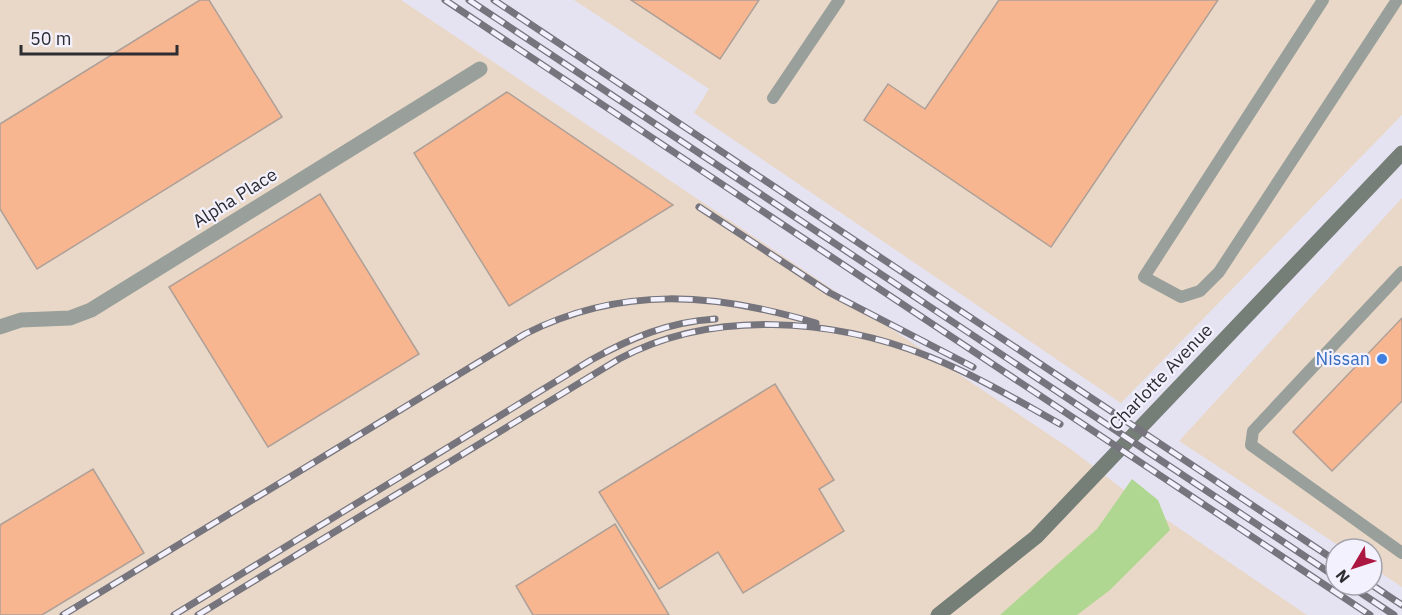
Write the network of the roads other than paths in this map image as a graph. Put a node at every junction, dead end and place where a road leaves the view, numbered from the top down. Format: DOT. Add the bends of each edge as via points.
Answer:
graph roads {
  1 [pos="839,0"];
  2 [pos="1323,0"];
  3 [pos="1397,0"];
  4 [pos="480,69"];
  5 [pos="773,98"];
  6 [pos="1402,153"];
  7 [pos="1402,272"];
  8 [pos="0,327"];
  9 [pos="1402,553"];
  10 [pos="938,615"];
  1 -- 5 [label="lane"];
  2 -- 3 [label="lane" via="1144,277 1181,297 1200,291 1220,272"];
  4 -- 8 [label="street, Alpha Place" via="91,310 70,318 31,316"];
  6 -- 10 [label="street, Charlotte Avenue" via="1036,537"];
  7 -- 9 [label="lane" via="1253,430 1251,445"];
}
